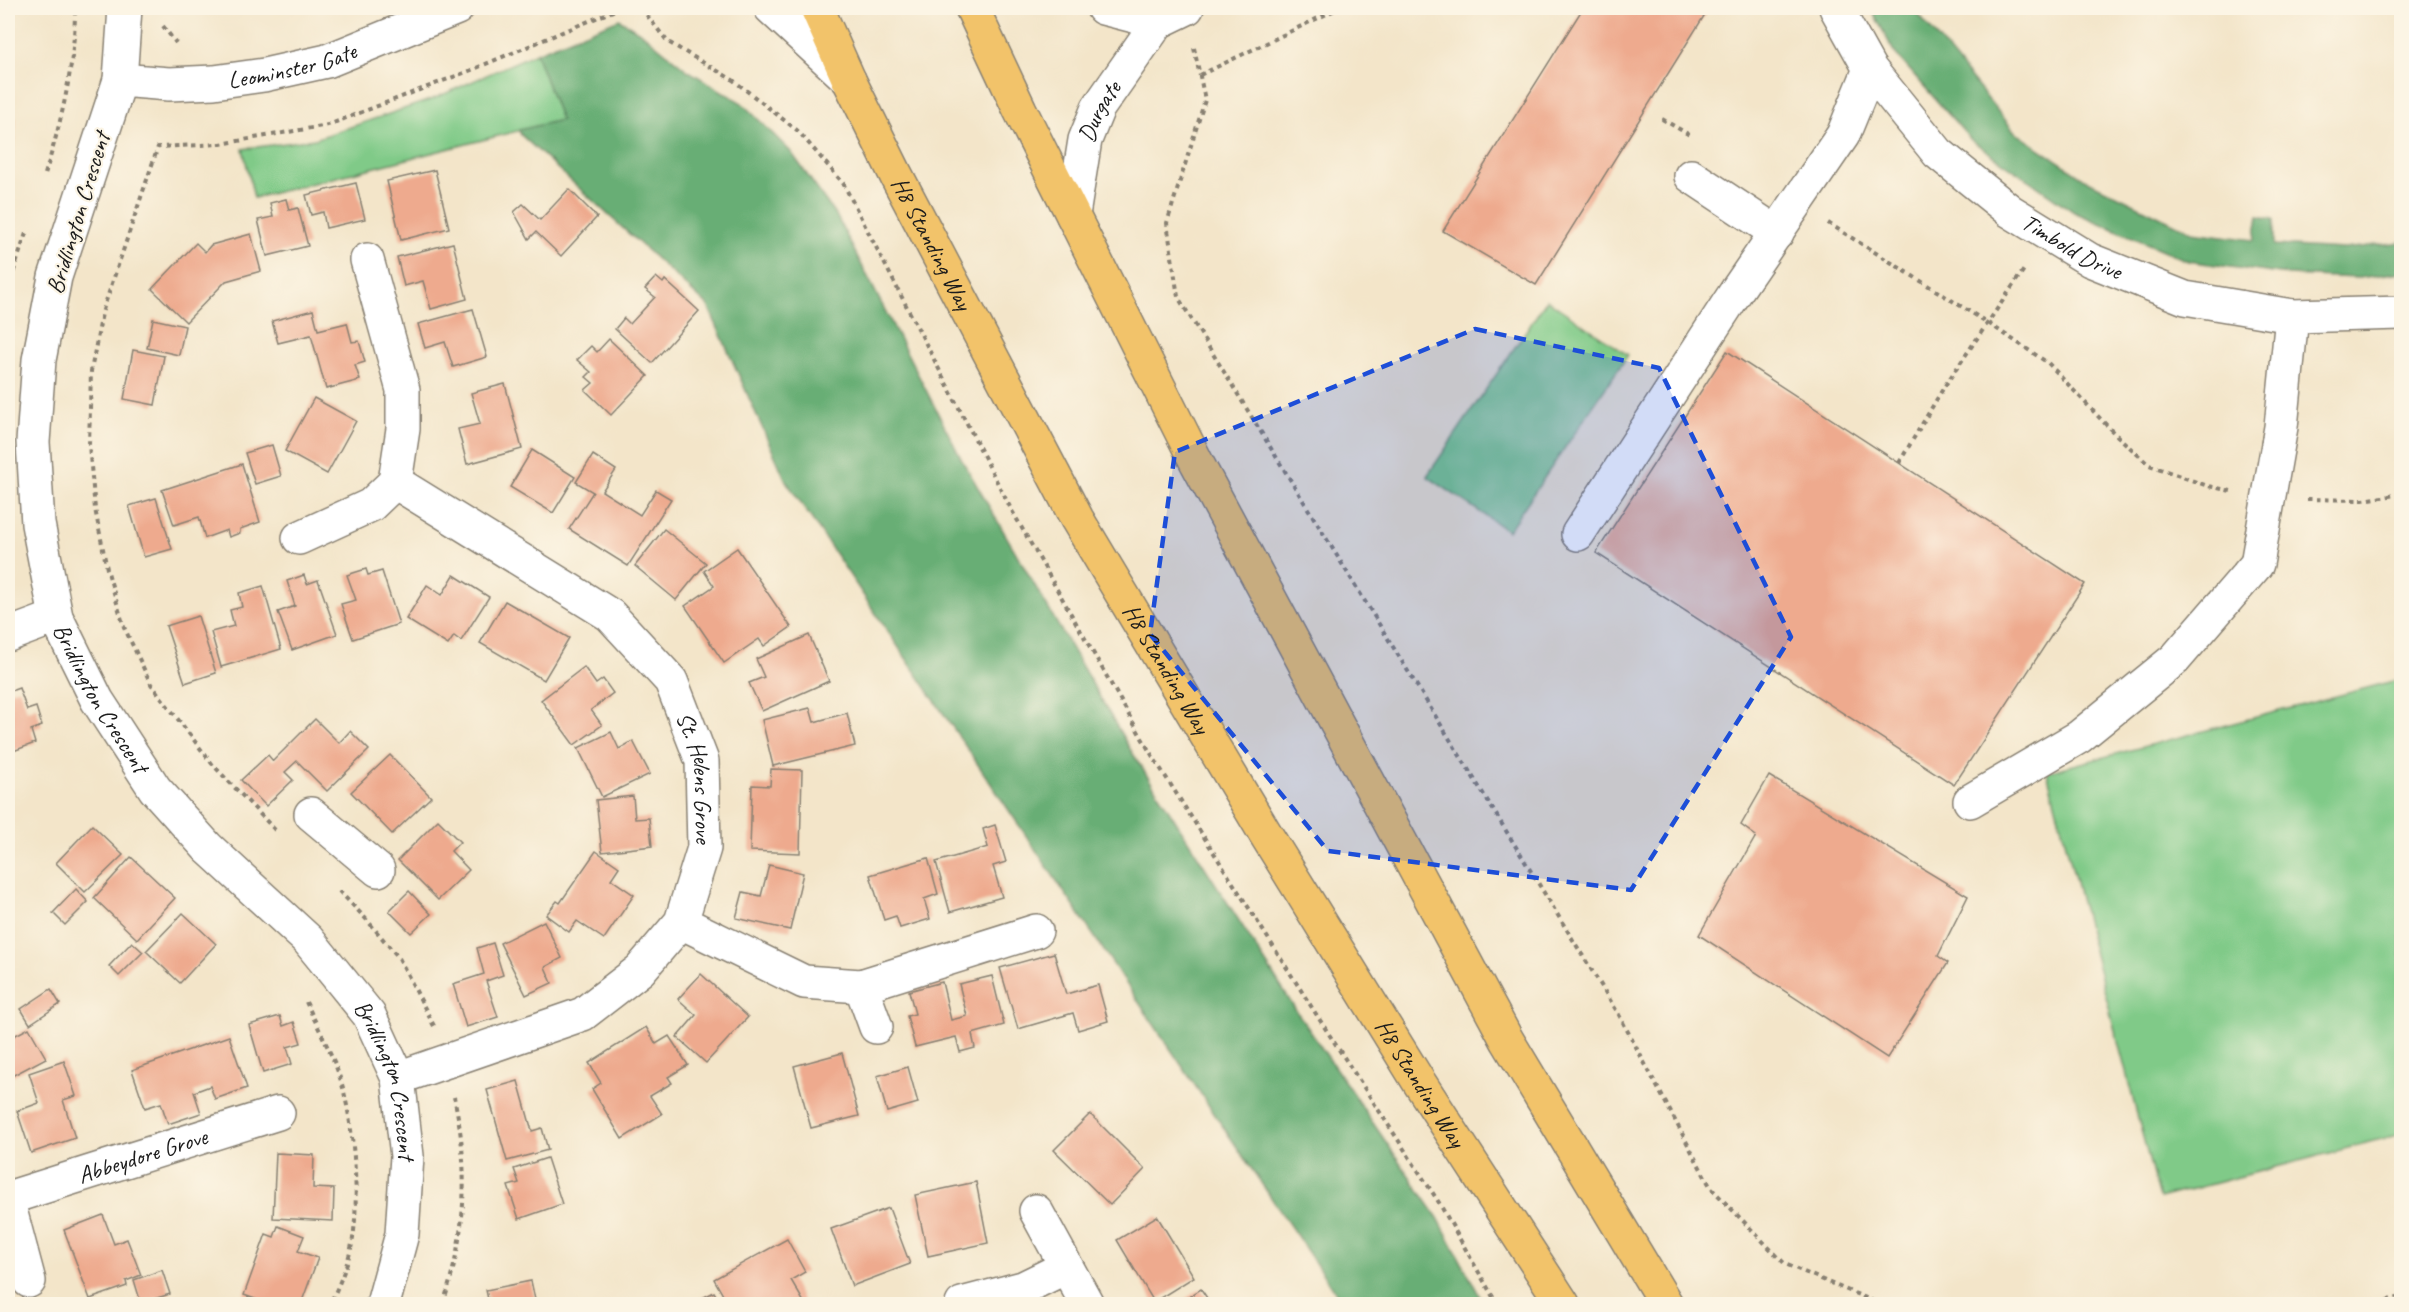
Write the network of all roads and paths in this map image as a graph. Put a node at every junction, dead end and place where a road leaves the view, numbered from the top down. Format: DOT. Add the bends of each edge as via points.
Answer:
graph roads {
  1 [pos="75,8"];
  2 [pos="125,8"];
  3 [pos="457,8"];
  4 [pos="620,8"];
  5 [pos="641,8"];
  6 [pos="771,8"];
  7 [pos="817,8"];
  8 [pos="972,8"];
  9 [pos="1103,8"];
  10 [pos="1339,8"];
  11 [pos="1836,8"];
  12 [pos="1176,13"];
  13 [pos="161,22"];
  14 [pos="183,42"];
  15 [pos="1870,69"];
  16 [pos="1200,75"];
  17 [pos="120,80"];
  18 [pos="849,80"];
  19 [pos="1662,119"];
  20 [pos="1702,142"];
  21 [pos="1691,176"];
  22 [pos="42,184"];
  23 [pos="1796,204"];
  24 [pos="1073,215"];
  25 [pos="28,225"];
  26 [pos="1777,233"];
  27 [pos="367,260"];
  28 [pos="2025,268"];
  29 [pos="8,289"];
  30 [pos="2402,313"];
  31 [pos="2292,316"];
  32 [pos="1988,323"];
  33 [pos="1899,463"];
  34 [pos="395,482"];
  35 [pos="2402,494"];
  36 [pos="2268,499"];
  37 [pos="1578,534"];
  38 [pos="299,538"];
  39 [pos="56,617"];
  40 [pos="8,635"];
  41 [pos="1970,801"];
  42 [pos="311,814"];
  43 [pos="276,831"];
  44 [pos="378,870"];
  45 [pos="333,885"];
  46 [pos="681,922"];
  47 [pos="1036,931"];
  48 [pos="861,986"];
  49 [pos="305,1000"];
  50 [pos="876,1027"];
  51 [pos="435,1030"];
  52 [pos="398,1078"];
  53 [pos="454,1096"];
  54 [pos="278,1113"];
  55 [pos="8,1200"];
  56 [pos="1036,1211"];
  57 [pos="1066,1267"];
  58 [pos="29,1281"];
  59 [pos="2402,1297"];
  60 [pos="330,1305"];
  61 [pos="383,1305"];
  62 [pos="443,1305"];
  63 [pos="962,1305"];
  64 [pos="1087,1305"];
  65 [pos="1497,1305"];
  66 [pos="1563,1305"];
  67 [pos="1666,1305"];
  68 [pos="1880,1305"];
  69 [pos="2369,1305"];
  1 -- 22 [label="path" via="73,56 58,134"];
  2 -- 17 [label="street, Bridlington Crescent"];
  3 -- 17 [label="street, Leominster Gate" via="327,61 264,75 169,84"];
  4 -- 43 [label="path" via="328,125 221,144 158,147 102,313 91,371 89,445 95,509 124,627 151,684 213,765"];
  5 -- 65 [label="path" via="668,42 733,80 798,131 843,183 1011,509 1150,752 1438,1201"];
  6 -- 18 [label="street"];
  7 -- 18 [label="highway, H8 Standing Way"];
  8 -- 24 [label="highway"];
  9 -- 12 [label="street"];
  10 -- 16 [label="path"];
  11 -- 15 [label="street, Timbold Drive"];
  12 -- 16 [label="path"];
  12 -- 24 [label="street, Durgate" via="1098,108 1085,140"];
  13 -- 14 [label="path" via="175,43"];
  15 -- 23 [label="street" via="1843,135"];
  15 -- 31 [label="street, Timbold Drive" via="1938,153 2010,211 2090,260 2185,298"];
  16 -- 68 [label="path" via="1205,100 1167,223 1179,297 1618,1013 1711,1188 1785,1264"];
  17 -- 39 [label="street, Bridlington Crescent" via="55,277 39,360 33,442 38,524"];
  18 -- 66 [label="highway, H8 Standing Way" via="1077,519 1265,833"];
  19 -- 20 [label="path"];
  21 -- 26 [label="street"];
  23 -- 26 [label="street"];
  23 -- 32 [label="path"];
  24 -- 67 [label="highway" via="1197,464 1507,1040"];
  25 -- 29 [label="path"];
  26 -- 37 [label="street"];
  27 -- 34 [label="street" via="403,390 403,429"];
  28 -- 32 [label="path"];
  30 -- 31 [label="street, Timbold Drive"];
  31 -- 36 [label="street" via="2281,427"];
  32 -- 33 [label="path"];
  32 -- 36 [label="path" via="2048,363 2149,465 2208,486"];
  34 -- 38 [label="street" via="371,505"];
  34 -- 46 [label="street, St. Helens Grove" via="610,615 671,681 702,761 704,848"];
  35 -- 36 [label="path" via="2363,500"];
  36 -- 41 [label="street" via="2257,564 2175,659 2079,737"];
  39 -- 40 [label="street"];
  39 -- 52 [label="street, Bridlington Crescent" via="97,700 155,789 208,849 308,940 369,1014"];
  42 -- 44 [label="street"];
  45 -- 51 [label="path" via="399,958"];
  46 -- 48 [label="street" via="804,982"];
  46 -- 52 [label="street, St. Helens Grove" via="640,970 583,1014"];
  47 -- 48 [label="street"];
  48 -- 50 [label="street"];
  49 -- 60 [label="path" via="344,1090 352,1141 352,1243"];
  52 -- 61 [label="street, Bridlington Crescent" via="406,1167 402,1234"];
  53 -- 62 [label="path" via="462,1131 465,1176 460,1240"];
  54 -- 55 [label="street, Abbeydore Grove"];
  55 -- 58 [label="street, Abbeydore Grove"];
  56 -- 57 [label="street"];
  57 -- 63 [label="street" via="1023,1288"];
  57 -- 64 [label="street"];
  59 -- 69 [label="path"];
}
